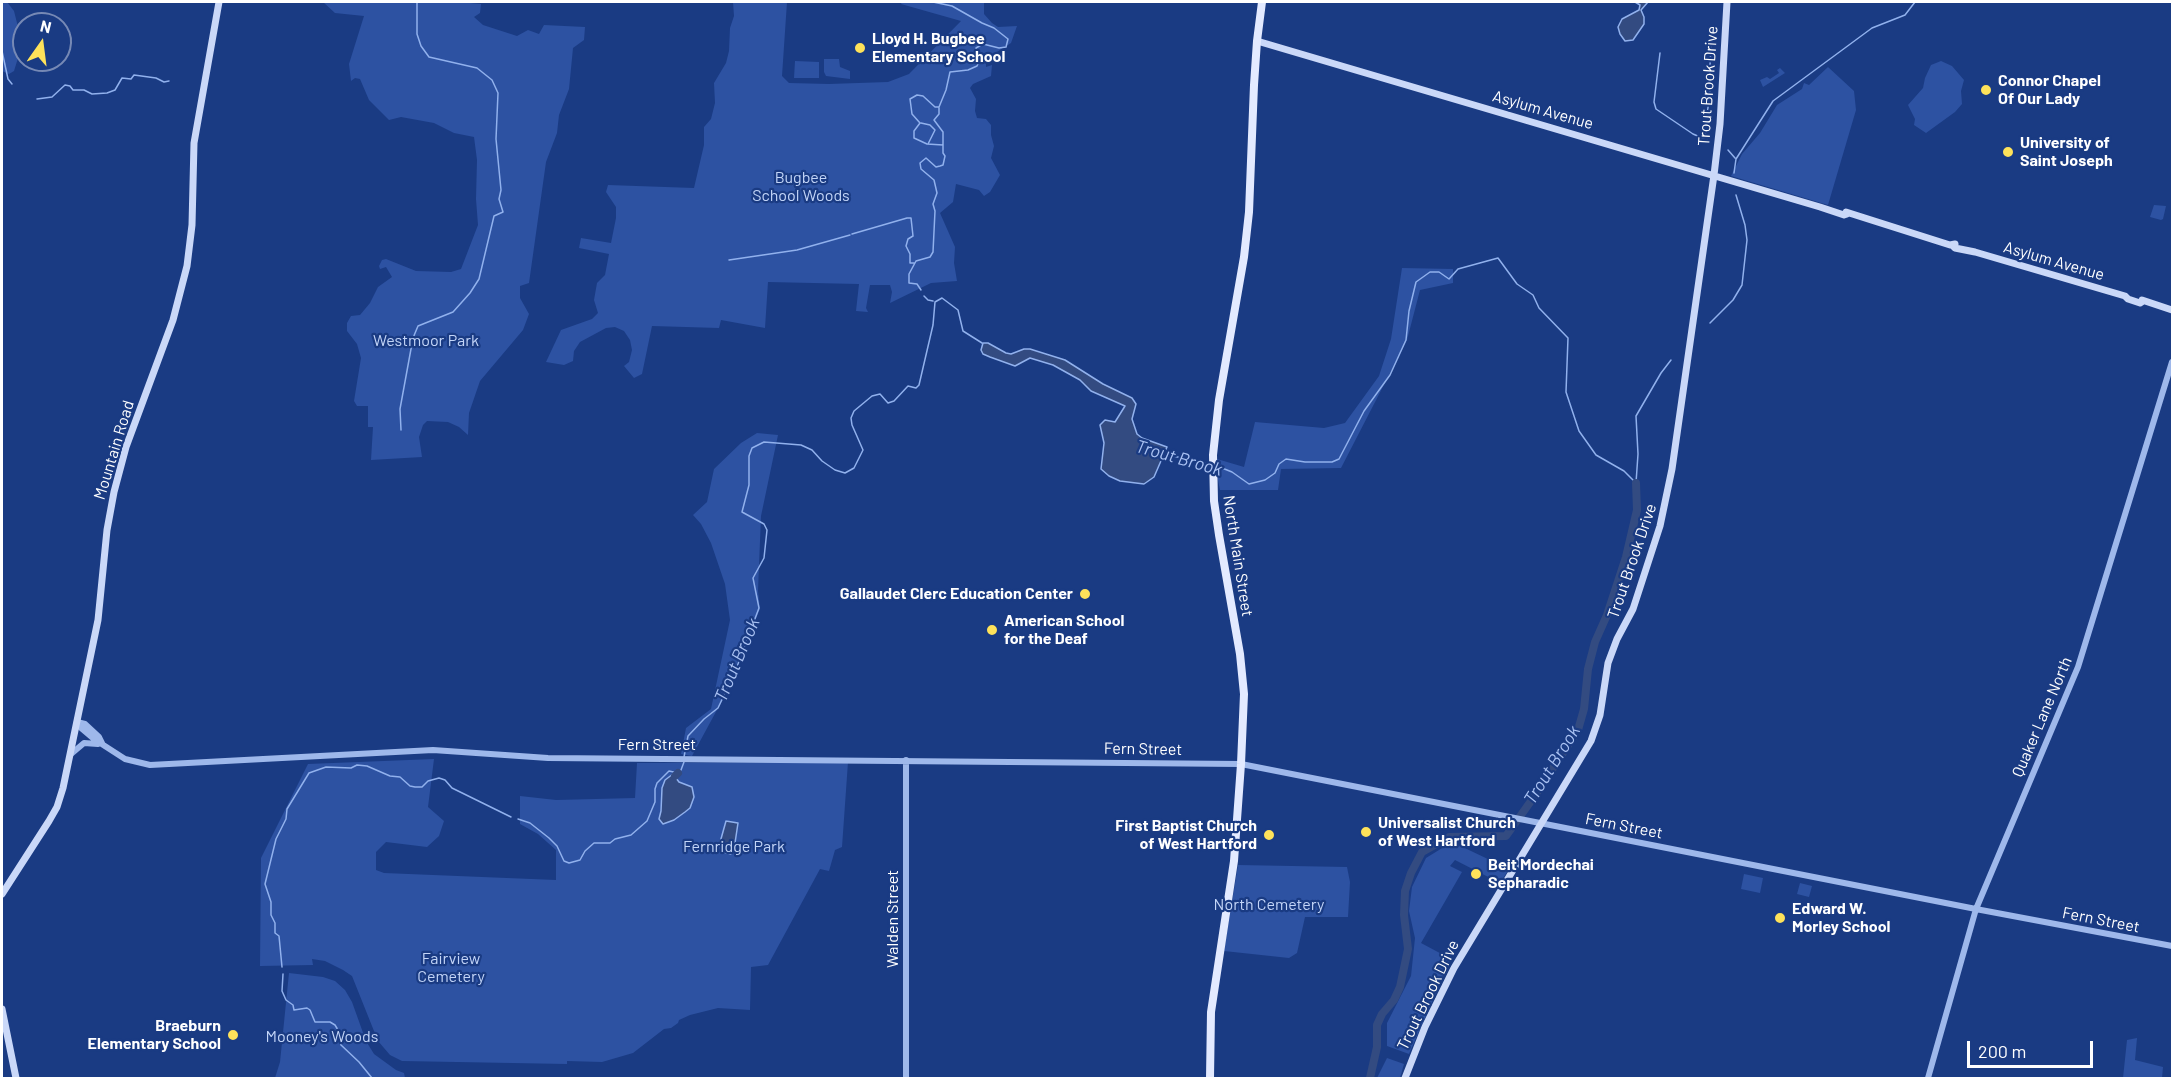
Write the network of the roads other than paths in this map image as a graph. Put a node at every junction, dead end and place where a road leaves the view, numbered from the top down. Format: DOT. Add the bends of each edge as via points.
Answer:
graph roads {
  1 [pos="219,2"];
  2 [pos="1263,2"];
  3 [pos="1727,2"];
  4 [pos="1257,41"];
  5 [pos="1714,175"];
  6 [pos="2172,310"];
  7 [pos="2172,362"];
  8 [pos="77,722"];
  9 [pos="102,744"];
  10 [pos="70,754"];
  11 [pos="906,760"];
  12 [pos="1241,764"];
  13 [pos="1542,823"];
  14 [pos="2,894"];
  15 [pos="1976,909"];
  16 [pos="2172,946"];
  17 [pos="2,1009"];
  18 [pos="16,1078"];
  19 [pos="906,1078"];
  20 [pos="1210,1078"];
  21 [pos="1405,1078"];
  22 [pos="1928,1078"];
  1 -- 8 [label="main road, Mountain Road" via="194,143 187,266 175,313 116,483 99,613"];
  2 -- 4 [label="main road, North Main Street"];
  3 -- 5 [label="main road, Trout Brook Drive"];
  4 -- 5 [label="main road, Asylum Avenue"];
  4 -- 12 [label="main road, North Main Street" via="1249,212 1216,421 1213,470 1219,535 1244,680"];
  5 -- 6 [label="main road, Asylum Avenue"];
  5 -- 13 [label="main road, Trout Brook Drive" via="1666,503 1636,600 1608,663 1595,733"];
  7 -- 15 [label="street, Quaker Lane North" via="2078,667"];
  8 -- 9 [label="street, Fern Street" via="85,724"];
  8 -- 10 [label="main road, Mountain Road"];
  9 -- 10 [label="street" via="84,743"];
  9 -- 11 [label="street, Fern Street" via="125,759 150,765 433,750 548,758"];
  10 -- 14 [label="main road, Mountain Road" via="53,814"];
  11 -- 12 [label="street, Fern Street"];
  11 -- 19 [label="street, Walden Street"];
  12 -- 13 [label="street, Fern Street"];
  12 -- 20 [label="main road, North Main Street" via="1234,861 1211,1012"];
  13 -- 15 [label="street, Fern Street"];
  13 -- 21 [label="main road, Trout Brook Drive" via="1454,968"];
  15 -- 16 [label="street, Fern Street"];
  15 -- 22 [label="street, Quaker Lane North"];
  17 -- 18 [label="main road"];
}
